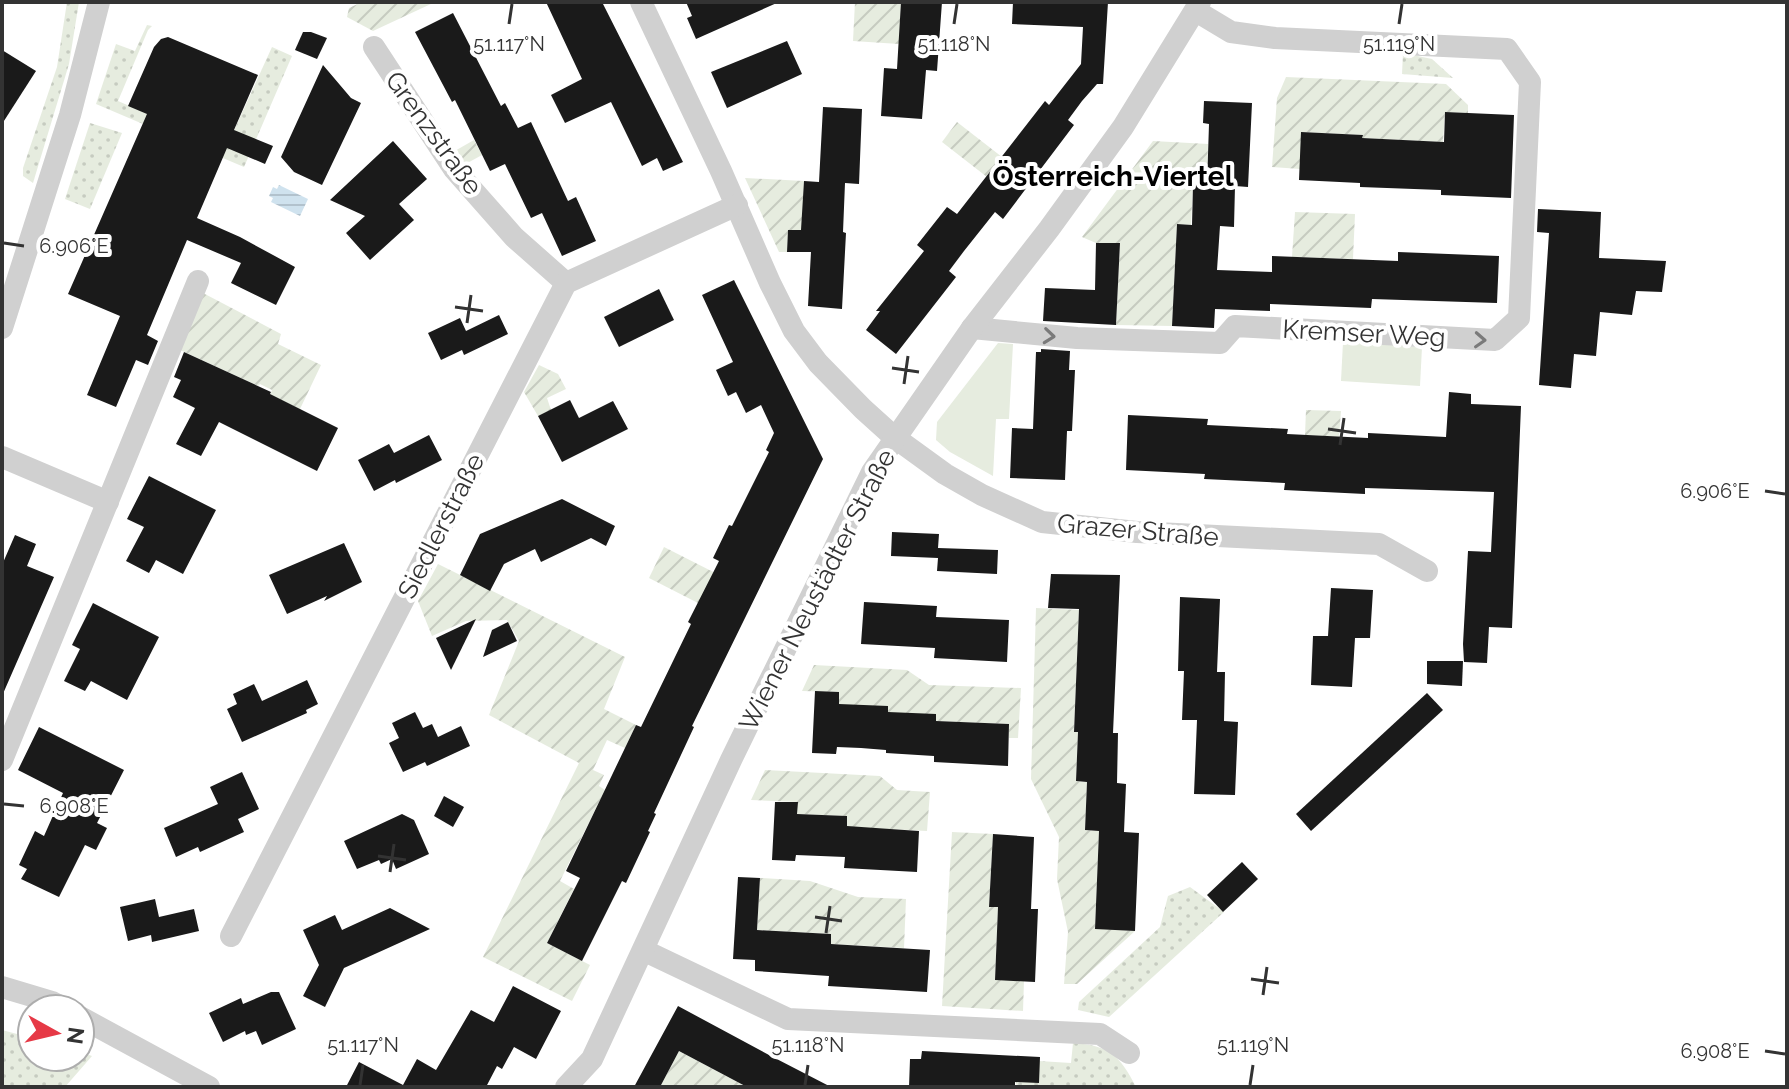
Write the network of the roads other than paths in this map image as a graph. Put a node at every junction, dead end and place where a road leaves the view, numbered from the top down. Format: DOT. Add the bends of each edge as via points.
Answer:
graph roads {
  1 [pos="99,2"];
  2 [pos="641,2"];
  3 [pos="1198,6"];
  4 [pos="374,47"];
  5 [pos="737,205"];
  6 [pos="198,281"];
  7 [pos="566,283"];
  8 [pos="2,328"];
  9 [pos="972,328"];
  10 [pos="894,437"];
  11 [pos="2,457"];
  12 [pos="108,502"];
  13 [pos="1427,571"];
  14 [pos="2,760"];
  15 [pos="231,936"];
  16 [pos="645,951"];
  17 [pos="2,987"];
  18 [pos="22,993"];
  19 [pos="96,1026"];
  20 [pos="1129,1053"];
  21 [pos="209,1087"];
  22 [pos="566,1087"];
  1 -- 8 [label="street" via="70,115"];
  2 -- 5 [label="street, Grazer Straße"];
  3 -- 9 [label="street, Wiener Neustädter Straße" via="1123,127"];
  9 -- 3 [label="street, Kremser Weg, one-way" via="1220,343 1235,326 1495,340 1519,318 1530,82 1507,49 1231,32"];
  4 -- 7 [label="street, Grenzstraße" via="454,169 514,237"];
  5 -- 7 [label="street"];
  5 -- 10 [label="street, Grazer Straße" via="794,331 818,363"];
  6 -- 12 [label="street"];
  7 -- 15 [label="street, Siedlerstraße"];
  9 -- 10 [label="street, Wiener Neustädter Straße"];
  10 -- 13 [label="street, Grazer Straße" via="945,474 1042,522 1379,544"];
  10 -- 16 [label="street, Wiener Neustädter Straße" via="731,760"];
  11 -- 12 [label="street"];
  12 -- 14 [label="street"];
  16 -- 20 [label="street" via="788,1019 1100,1034"];
  16 -- 22 [label="street, Wiener Neustädter Straße" via="592,1059"];
  17 -- 18 [label="street"];
  19 -- 21 [label="street"];
}
